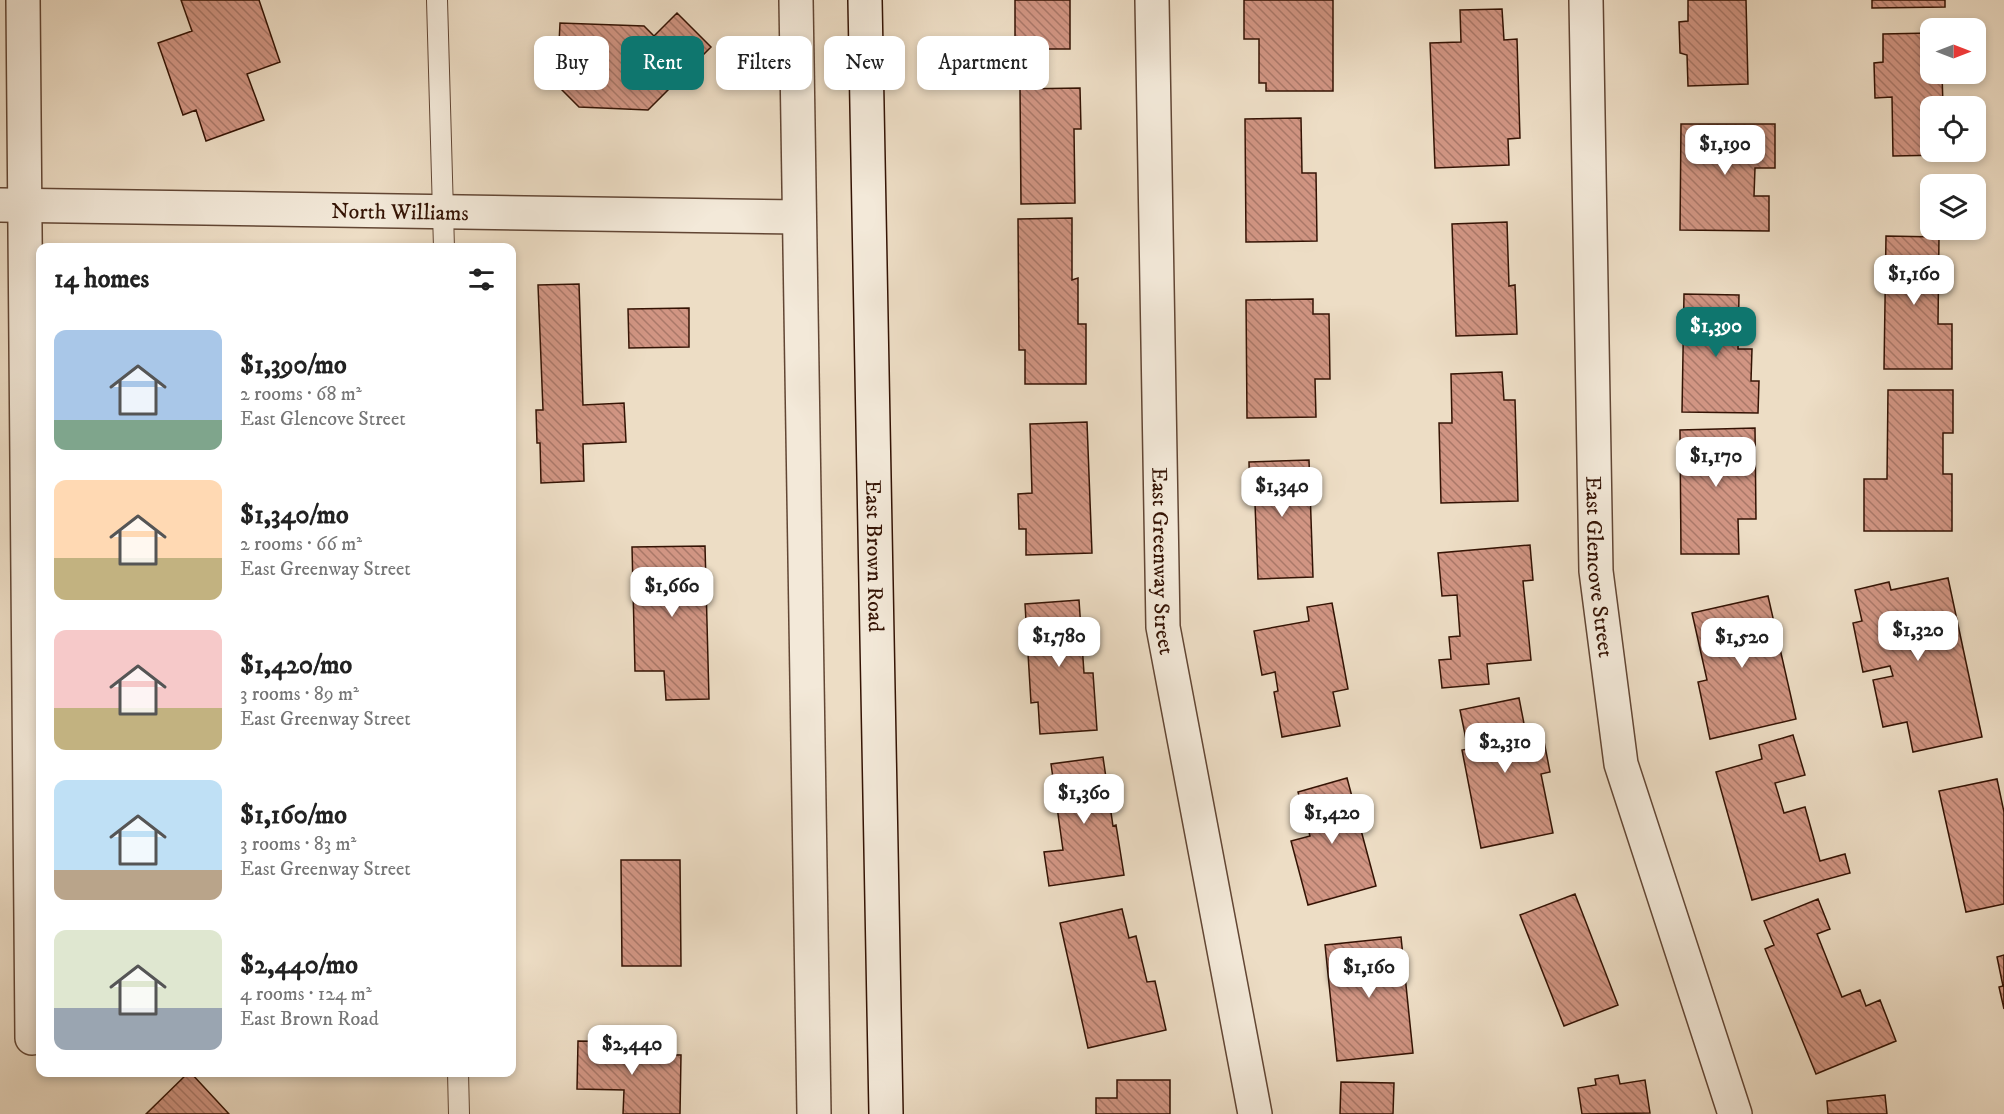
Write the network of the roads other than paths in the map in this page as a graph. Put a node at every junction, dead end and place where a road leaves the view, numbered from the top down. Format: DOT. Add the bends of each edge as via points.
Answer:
graph roads {
  1 [pos="23,0"];
  2 [pos="437,0"];
  3 [pos="796,0"];
  4 [pos="865,0"];
  5 [pos="1152,0"];
  6 [pos="1586,0"];
  7 [pos="12,205"];
  8 [pos="444,211"];
  9 [pos="800,217"];
  10 [pos="444,243"];
  11 [pos="32,1038"];
  12 [pos="458,1077"];
  13 [pos="459,1114"];
  14 [pos="814,1114"];
  15 [pos="886,1114"];
  16 [pos="1255,1114"];
  17 [pos="1735,1114"];
  1 -- 7 [label="street"];
  2 -- 8 [label="lane"];
  3 -- 9 [label="street"];
  4 -- 15 [label="street, East Brown Road"];
  5 -- 16 [label="street, East Greenway Street" via="1163,627"];
  6 -- 17 [label="street, East Glencove Street" via="1596,571 1621,764"];
  7 -- 8 [label="street, North Williams"];
  7 -- 11 [label="street"];
  8 -- 9 [label="street, North Williams"];
  8 -- 10 [label="lane"];
  9 -- 14 [label="street"];
  12 -- 13 [label="lane"];
}
